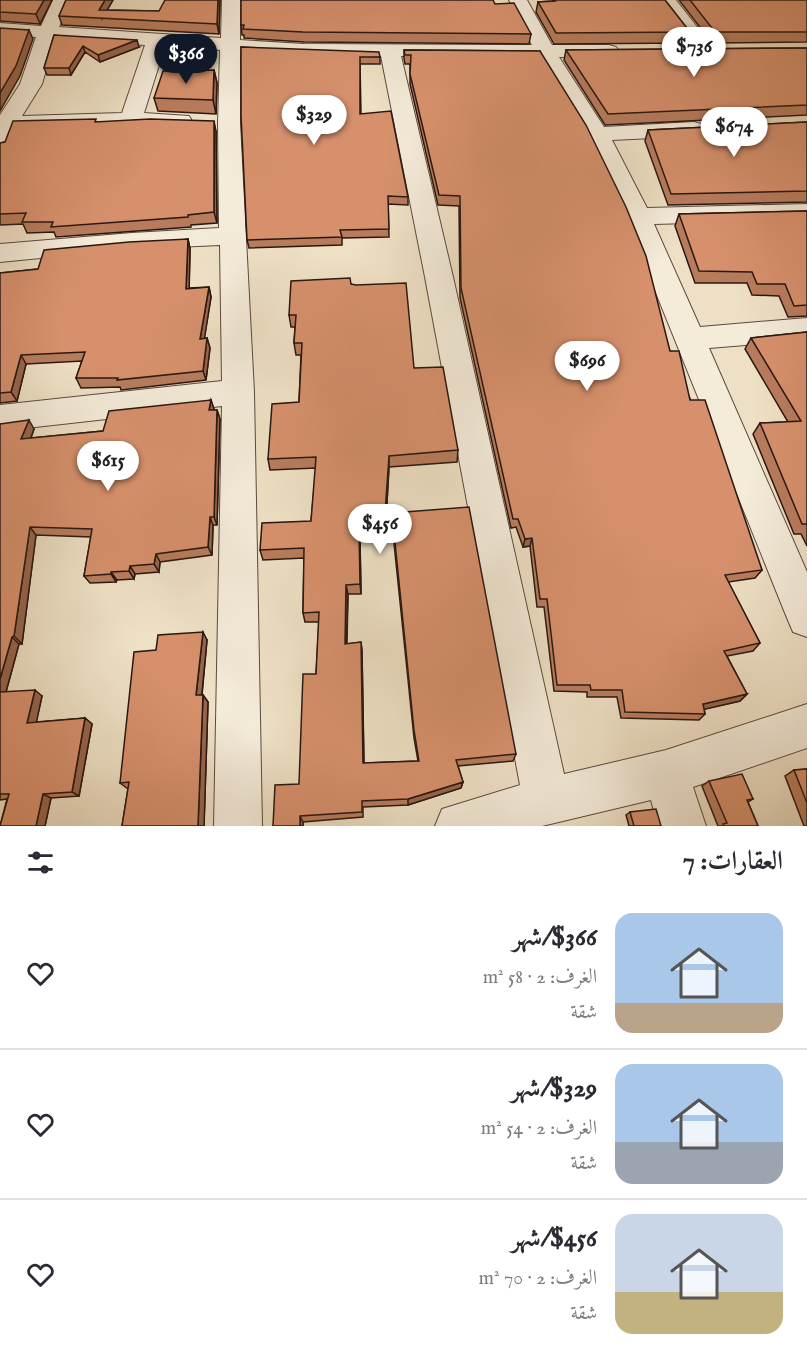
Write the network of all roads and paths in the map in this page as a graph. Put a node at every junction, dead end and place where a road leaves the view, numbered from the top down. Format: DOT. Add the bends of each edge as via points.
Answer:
graph roads {
  1 [pos="62,0"];
  2 [pos="231,0"];
  3 [pos="518,0"];
  4 [pos="667,0"];
  5 [pos="0,29"];
  6 [pos="47,33"];
  7 [pos="157,39"];
  8 [pos="229,44"];
  9 [pos="389,49"];
  10 [pos="728,50"];
  11 [pos="626,51"];
  12 [pos="682,51"];
  13 [pos="705,51"];
  14 [pos="546,52"];
  15 [pos="131,120"];
  16 [pos="4,122"];
  17 [pos="229,123"];
  18 [pos="716,128"];
  19 [pos="597,134"];
  20 [pos="0,146"];
  21 [pos="807,212"];
  22 [pos="638,216"];
  23 [pos="233,236"];
  24 [pos="0,254"];
  25 [pos="807,329"];
  26 [pos="688,339"];
  27 [pos="238,393"];
  28 [pos="0,418"];
  29 [pos="807,618"];
  30 [pos="807,726"];
  31 [pos="666,772"];
  32 [pos="547,801"];
  33 [pos="238,826"];
  34 [pos="459,826"];
  35 [pos="682,826"];
  1 -- 6 [label="street"];
  2 -- 8 [label="street"];
  3 -- 14 [label="street"];
  4 -- 13 [label="street"];
  5 -- 6 [label="street"];
  6 -- 7 [label="street"];
  6 -- 16 [label="street"];
  7 -- 8 [label="street"];
  7 -- 15 [label="street"];
  8 -- 9 [label="street" via="304,50"];
  8 -- 17 [label="street"];
  9 -- 14 [label="street"];
  9 -- 32 [label="street"];
  10 -- 13 [label="street"];
  11 -- 14 [label="street"];
  12 -- 13 [label="street"];
  14 -- 19 [label="street"];
  15 -- 16 [label="street"];
  15 -- 17 [label="street"];
  16 -- 20 [label="street"];
  17 -- 23 [label="street"];
  18 -- 19 [label="street"];
  19 -- 22 [label="street"];
  21 -- 22 [label="street"];
  22 -- 26 [label="street"];
  23 -- 24 [label="street"];
  23 -- 27 [label="street"];
  25 -- 26 [label="street"];
  26 -- 29 [label="street"];
  27 -- 28 [label="street"];
  27 -- 33 [label="street"];
  30 -- 31 [label="street"];
  31 -- 32 [label="street"];
  31 -- 35 [label="street"];
  32 -- 34 [label="street"];
}
